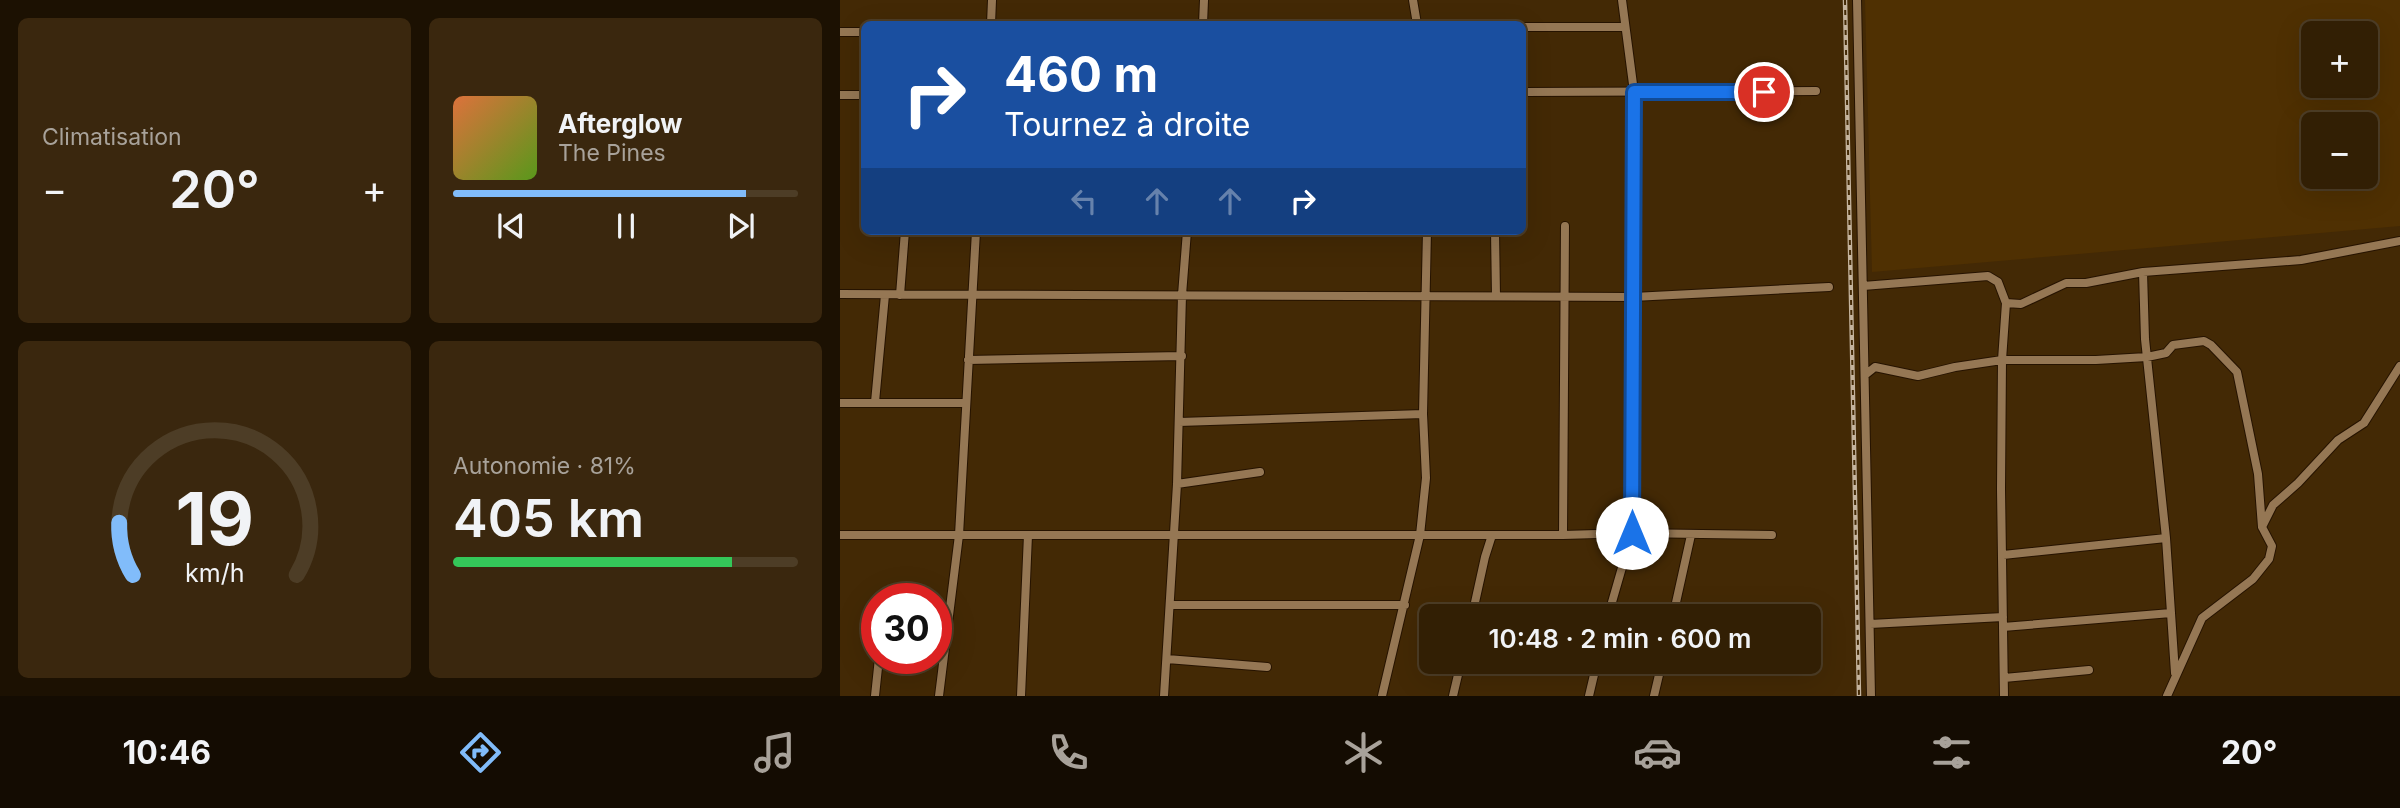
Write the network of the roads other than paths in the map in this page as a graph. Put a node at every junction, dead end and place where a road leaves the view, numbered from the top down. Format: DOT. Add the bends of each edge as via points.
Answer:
graph roads {
  1 [pos="992,0"];
  2 [pos="1205,0"];
  3 [pos="1413,0"];
  4 [pos="1622,0"];
  5 [pos="1857,0"];
  6 [pos="991,21"];
  7 [pos="1203,21"];
  8 [pos="1416,21"];
  9 [pos="1526,27"];
  10 [pos="1625,27"];
  11 [pos="840,32"];
  12 [pos="861,32"];
  13 [pos="1816,91"];
  14 [pos="1526,92"];
  15 [pos="1634,92"];
  16 [pos="840,95"];
  17 [pos="861,95"];
  18 [pos="1565,226"];
  19 [pos="905,235"];
  20 [pos="976,235"];
  21 [pos="1187,235"];
  22 [pos="1427,235"];
  23 [pos="1495,235"];
  24 [pos="2400,242"];
  25 [pos="2143,272"];
  26 [pos="1863,286"];
  27 [pos="1829,287"];
  28 [pos="840,295"];
  29 [pos="885,295"];
  30 [pos="900,295"];
  31 [pos="971,295"];
  32 [pos="1182,295"];
  33 [pos="1427,296"];
  34 [pos="1496,296"];
  35 [pos="1565,296"];
  36 [pos="1633,297"];
  37 [pos="2006,303"];
  38 [pos="1182,356"];
  39 [pos="2147,357"];
  40 [pos="968,360"];
  41 [pos="2002,360"];
  42 [pos="2400,366"];
  43 [pos="1865,375"];
  44 [pos="875,402"];
  45 [pos="840,403"];
  46 [pos="966,403"];
  47 [pos="1423,414"];
  48 [pos="1180,422"];
  49 [pos="1260,472"];
  50 [pos="1177,484"];
  51 [pos="2262,527"];
  52 [pos="1632,533"];
  53 [pos="840,535"];
  54 [pos="959,535"];
  55 [pos="1028,535"];
  56 [pos="1174,535"];
  57 [pos="1420,535"];
  58 [pos="1492,535"];
  59 [pos="1563,535"];
  60 [pos="1691,535"];
  61 [pos="1772,535"];
  62 [pos="2166,538"];
  63 [pos="2003,555"];
  64 [pos="1475,604"];
  65 [pos="1611,604"];
  66 [pos="1676,604"];
  67 [pos="1170,605"];
  68 [pos="1405,606"];
  69 [pos="2171,613"];
  70 [pos="2003,617"];
  71 [pos="1870,624"];
  72 [pos="2003,627"];
  73 [pos="1167,659"];
  74 [pos="1268,667"];
  75 [pos="2089,670"];
  76 [pos="877,674"];
  77 [pos="1458,674"];
  78 [pos="1594,674"];
  79 [pos="1659,674"];
  80 [pos="2176,676"];
  81 [pos="2004,678"];
  82 [pos="875,696"];
  83 [pos="939,696"];
  84 [pos="1021,696"];
  85 [pos="1164,696"];
  86 [pos="1382,696"];
  87 [pos="1453,696"];
  88 [pos="1589,696"];
  89 [pos="1654,696"];
  90 [pos="1871,696"];
  91 [pos="2004,696"];
  92 [pos="2167,696"];
  1 -- 6 [label="street"];
  2 -- 7 [label="street"];
  3 -- 8 [label="street"];
  4 -- 10 [label="street"];
  5 -- 26 [label="street"];
  9 -- 10 [label="street"];
  10 -- 15 [label="street"];
  11 -- 12 [label="street"];
  13 -- 15 [label="street"];
  14 -- 15 [label="street"];
  15 -- 36 [label="street"];
  16 -- 17 [label="street"];
  18 -- 35 [label="street"];
  19 -- 30 [label="street"];
  20 -- 31 [label="street"];
  21 -- 32 [label="street"];
  22 -- 33 [label="street"];
  23 -- 34 [label="street"];
  24 -- 25 [label="street" via="2301,260"];
  25 -- 37 [label="street" via="2066,283 2021,304"];
  25 -- 39 [label="street"];
  26 -- 37 [label="street" via="1988,276 1997,282"];
  26 -- 43 [label="street"];
  27 -- 36 [label="street"];
  28 -- 29 [label="street"];
  29 -- 30 [label="street"];
  29 -- 44 [label="street"];
  30 -- 31 [label="street"];
  31 -- 32 [label="street"];
  31 -- 40 [label="street"];
  32 -- 33 [label="street"];
  32 -- 38 [label="street"];
  33 -- 34 [label="street"];
  33 -- 47 [label="street"];
  34 -- 35 [label="street"];
  35 -- 36 [label="street"];
  35 -- 59 [label="street"];
  36 -- 52 [label="street"];
  37 -- 41 [label="street"];
  38 -- 40 [label="street"];
  38 -- 48 [label="street"];
  39 -- 41 [label="street"];
  39 -- 51 [label="street" via="2165,353 2173,345 2204,341 2237,372 2258,474"];
  39 -- 62 [label="street"];
  40 -- 46 [label="street"];
  41 -- 43 [label="street" via="1918,376 1875,367"];
  41 -- 63 [label="street"];
  42 -- 51 [label="street" via="2364,423 2338,440 2273,505"];
  43 -- 71 [label="street"];
  44 -- 45 [label="street"];
  44 -- 46 [label="street"];
  46 -- 54 [label="street"];
  47 -- 48 [label="street"];
  47 -- 57 [label="street" via="1426,478"];
  48 -- 50 [label="street"];
  49 -- 50 [label="street"];
  50 -- 56 [label="street"];
  51 -- 80 [label="street" via="2272,546 2269,559 2253,579 2202,618"];
  52 -- 59 [label="street"];
  52 -- 60 [label="street"];
  52 -- 65 [label="street"];
  53 -- 54 [label="street"];
  54 -- 55 [label="street"];
  54 -- 83 [label="street"];
  55 -- 56 [label="street"];
  55 -- 84 [label="street"];
  56 -- 57 [label="street"];
  56 -- 67 [label="street"];
  57 -- 58 [label="street"];
  57 -- 68 [label="street"];
  58 -- 59 [label="street"];
  58 -- 64 [label="street"];
  60 -- 61 [label="street"];
  60 -- 66 [label="street"];
  62 -- 63 [label="street"];
  62 -- 69 [label="street"];
  63 -- 70 [label="street"];
  67 -- 68 [label="street"];
  67 -- 73 [label="street"];
  68 -- 86 [label="street"];
  69 -- 72 [label="street"];
  69 -- 80 [label="street"];
  70 -- 71 [label="street"];
  70 -- 72 [label="street"];
  71 -- 90 [label="street"];
  72 -- 81 [label="street"];
  73 -- 74 [label="street"];
  73 -- 85 [label="street"];
  75 -- 81 [label="street"];
  76 -- 82 [label="street"];
  77 -- 87 [label="street"];
  78 -- 88 [label="street"];
  79 -- 89 [label="street"];
  80 -- 92 [label="street"];
  81 -- 91 [label="street"];
}
